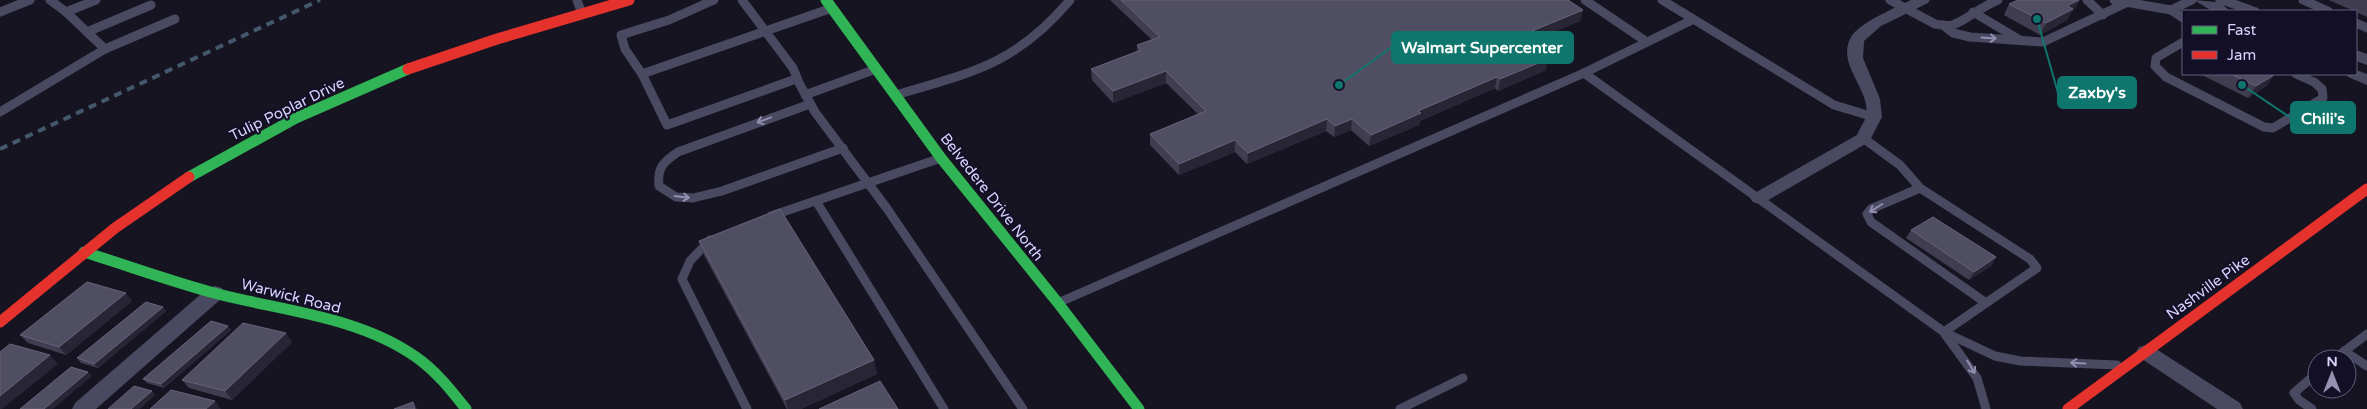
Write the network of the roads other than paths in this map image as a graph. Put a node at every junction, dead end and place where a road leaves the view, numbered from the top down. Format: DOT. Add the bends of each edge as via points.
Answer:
graph roads {
  1 [pos="30,0"];
  2 [pos="50,0"];
  3 [pos="96,0"];
  4 [pos="578,0"];
  5 [pos="629,0"];
  6 [pos="714,0"];
  7 [pos="742,0"];
  8 [pos="1070,0"];
  9 [pos="1584,0"];
  10 [pos="1662,0"];
  11 [pos="1890,0"];
  12 [pos="1922,0"];
  13 [pos="1998,0"];
  14 [pos="2087,0"];
  15 [pos="2114,0"];
  16 [pos="2192,0"];
  17 [pos="2201,0"];
  18 [pos="2222,0"];
  19 [pos="2239,0"];
  20 [pos="2303,0"];
  21 [pos="2126,3"];
  22 [pos="829,4"];
  23 [pos="151,5"];
  24 [pos="1905,8"];
  25 [pos="2171,10"];
  26 [pos="2221,10"];
  27 [pos="2250,10"];
  28 [pos="2262,10"];
  29 [pos="2326,10"];
  30 [pos="0,12"];
  31 [pos="66,12"];
  32 [pos="1973,12"];
  33 [pos="582,14"];
  34 [pos="2103,15"];
  35 [pos="2182,17"];
  36 [pos="174,19"];
  37 [pos="1692,20"];
  38 [pos="1943,26"];
  39 [pos="87,32"];
  40 [pos="765,32"];
  41 [pos="2022,40"];
  42 [pos="1647,42"];
  43 [pos="2182,43"];
  44 [pos="105,49"];
  45 [pos="876,69"];
  46 [pos="1584,73"];
  47 [pos="642,74"];
  48 [pos="2298,75"];
  49 [pos="796,79"];
  50 [pos="805,94"];
  51 [pos="895,96"];
  52 [pos="810,104"];
  53 [pos="0,112"];
  54 [pos="1874,117"];
  55 [pos="1863,138"];
  56 [pos="843,148"];
  57 [pos="941,158"];
  58 [pos="869,183"];
  59 [pos="1920,188"];
  60 [pos="2363,197"];
  61 [pos="1759,198"];
  62 [pos="816,201"];
  63 [pos="762,220"];
  64 [pos="719,235"];
  65 [pos="84,252"];
  66 [pos="216,293"];
  67 [pos="1986,302"];
  68 [pos="1058,303"];
  69 [pos="0,322"];
  70 [pos="1944,332"];
  71 [pos="2367,334"];
  72 [pos="2347,349"];
  73 [pos="2146,352"];
  74 [pos="2127,365"];
  75 [pos="1463,378"];
  76 [pos="2307,381"];
  77 [pos="82,409"];
  78 [pos="466,409"];
  79 [pos="747,409"];
  80 [pos="944,409"];
  81 [pos="1023,409"];
  82 [pos="1138,409"];
  83 [pos="1400,409"];
  84 [pos="1986,409"];
  85 [pos="2068,409"];
  86 [pos="2233,409"];
  87 [pos="2312,409"];
  1 -- 30 [label="lane"];
  2 -- 31 [label="lane"];
  3 -- 31 [label="lane"];
  4 -- 33 [label="lane"];
  5 -- 33 [label="street, Tulip Poplar Drive"];
  6 -- 47 [label="lane" via="669,20 622,35 625,49"];
  7 -- 40 [label="lane"];
  8 -- 51 [label="lane" via="1016,51 991,64"];
  9 -- 42 [label="lane"];
  10 -- 37 [label="lane"];
  11 -- 24 [label="lane"];
  12 -- 24 [label="street"];
  13 -- 32 [label="lane"];
  14 -- 34 [label="lane"];
  15 -- 21 [label="lane"];
  16 -- 25 [label="lane"];
  17 -- 26 [label="street"];
  18 -- 27 [label="street"];
  19 -- 28 [label="street"];
  20 -- 29 [label="lane"];
  21 -- 25 [label="lane"];
  21 -- 34 [label="lane"];
  22 -- 40 [label="lane"];
  22 -- 45 [label="street, Belvedere Drive North"];
  23 -- 39 [label="lane"];
  24 -- 38 [label="lane"];
  24 -- 54 [label="street" via="1876,23 1857,40 1855,58 1872,99"];
  25 -- 35 [label="lane"];
  31 -- 39 [label="lane"];
  32 -- 38 [label="lane" via="1954,24"];
  32 -- 41 [label="lane"];
  33 -- 65 [label="street, Tulip Poplar Drive" via="419,65 331,101 168,190"];
  34 -- 41 [label="lane" via="2043,42"];
  36 -- 44 [label="lane"];
  37 -- 42 [label="lane"];
  37 -- 54 [label="lane" via="1834,105"];
  38 -- 41 [label="lane, one-way" via="1953,33 1970,37"];
  39 -- 44 [label="lane"];
  40 -- 47 [label="lane"];
  40 -- 49 [label="lane" via="793,68"];
  42 -- 46 [label="lane"];
  43 -- 48 [label="lane" via="2156,58 2155,66 2159,72 2264,126 2273,128 2323,98 2322,89"];
  44 -- 53 [label="lane"];
  45 -- 50 [label="lane"];
  45 -- 51 [label="street, Belvedere Drive North"];
  46 -- 61 [label="lane"];
  46 -- 68 [label="lane"];
  47 -- 49 [label="lane" via="667,125"];
  49 -- 50 [label="lane"];
  50 -- 52 [label="lane"];
  51 -- 57 [label="street, Belvedere Drive North"];
  52 -- 56 [label="lane"];
  52 -- 56 [label="lane, one-way" via="678,152 663,162 657,173 659,186 676,197 693,198 722,191"];
  54 -- 55 [label="street"];
  55 -- 59 [label="lane" via="1900,165"];
  55 -- 61 [label="street"];
  56 -- 58 [label="lane"];
  57 -- 58 [label="lane"];
  57 -- 68 [label="street, Belvedere Drive North"];
  58 -- 62 [label="lane"];
  58 -- 81 [label="lane"];
  59 -- 67 [label="lane" via="2030,259 2037,268"];
  59 -- 67 [label="lane, one-way" via="1871,209 1867,214 1871,222"];
  60 -- 73 [label="street, Nashville Pike"];
  61 -- 70 [label="lane"];
  62 -- 63 [label="lane"];
  62 -- 80 [label="lane"];
  64 -- 79 [label="lane" via="706,242 690,261 682,279"];
  65 -- 66 [label="street, Warwick Road"];
  65 -- 69 [label="street, Tulip Poplar Drive"];
  66 -- 77 [label="street"];
  66 -- 78 [label="street, Warwick Road" via="369,331 393,341 418,355"];
  67 -- 70 [label="lane"];
  68 -- 82 [label="street, Belvedere Drive North"];
  74 -- 70 [label="lane, one-way" via="2020,361 1995,356"];
  70 -- 84 [label="lane, one-way" via="1969,363 1985,396"];
  71 -- 72 [label="lane"];
  73 -- 74 [label="street, Nashville Pike"];
  73 -- 86 [label="street"];
  74 -- 85 [label="street, Nashville Pike"];
  75 -- 83 [label="lane"];
  76 -- 87 [label="lane" via="2294,392"];
}
